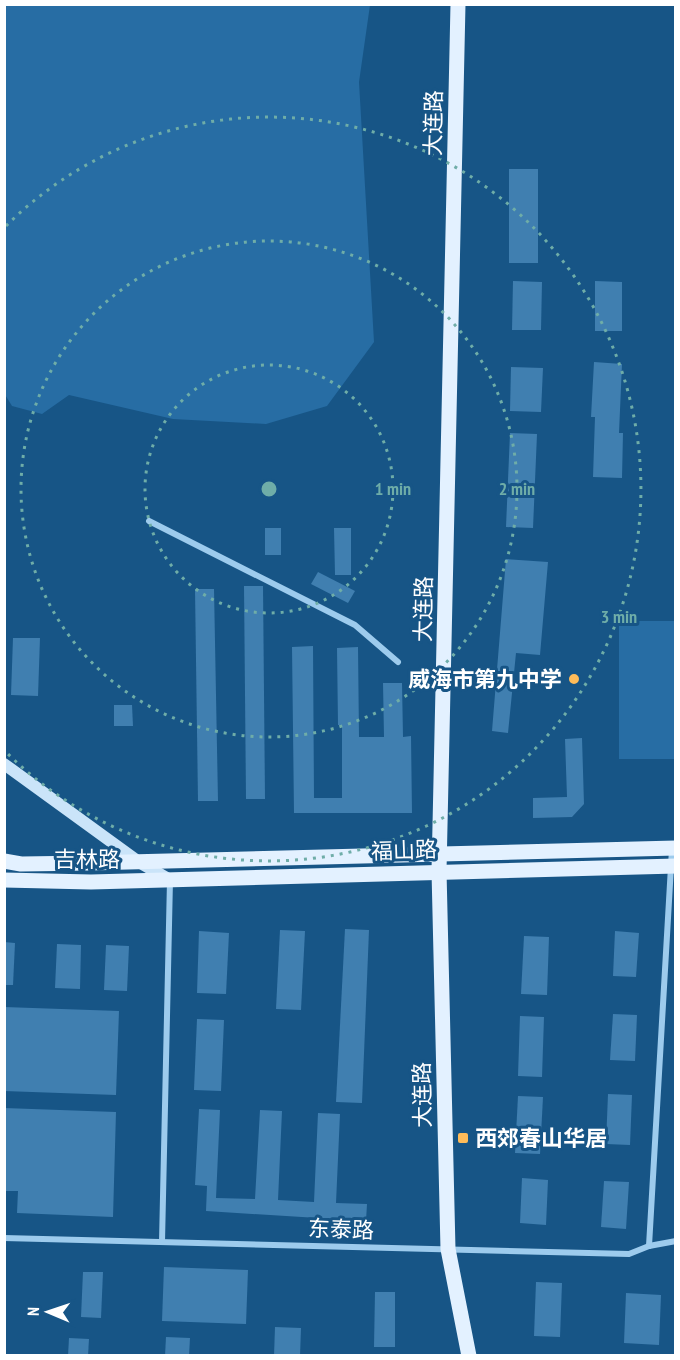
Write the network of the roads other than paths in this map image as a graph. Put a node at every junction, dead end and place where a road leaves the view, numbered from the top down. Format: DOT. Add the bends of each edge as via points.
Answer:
graph roads {
  1 [pos="458,4"];
  2 [pos="149,521"];
  3 [pos="398,662"];
  4 [pos="4,764"];
  5 [pos="674,848"];
  6 [pos="440,853"];
  7 [pos="4,861"];
  8 [pos="139,862"];
  9 [pos="673,866"];
  10 [pos="439,871"];
  11 [pos="4,880"];
  12 [pos="170,880"];
  13 [pos="4,1238"];
  14 [pos="675,1241"];
  15 [pos="162,1242"];
  16 [pos="649,1246"];
  17 [pos="448,1250"];
  18 [pos="469,1356"];
  1 -- 6 [label="main road, 大连路"];
  2 -- 3 [label="street" via="355,625"];
  4 -- 8 [label="main road"];
  5 -- 6 [label="main road, 福山路"];
  5 -- 9 [label="street"];
  6 -- 8 [label="main road, 福山路"];
  6 -- 10 [label="main road, 大连路"];
  7 -- 8 [label="main road, 吉林路"];
  8 -- 12 [label="main road"];
  9 -- 10 [label="main road, 福山路"];
  9 -- 16 [label="street"];
  10 -- 12 [label="main road, 福山路"];
  10 -- 17 [label="main road, 大连路"];
  11 -- 12 [label="main road, 吉林路"];
  12 -- 15 [label="street"];
  13 -- 15 [label="street, 东泰路"];
  14 -- 16 [label="street, 东泰路"];
  15 -- 17 [label="street, 东泰路"];
  16 -- 17 [label="street, 东泰路" via="629,1254"];
  17 -- 18 [label="main road, 大连路"];
}
